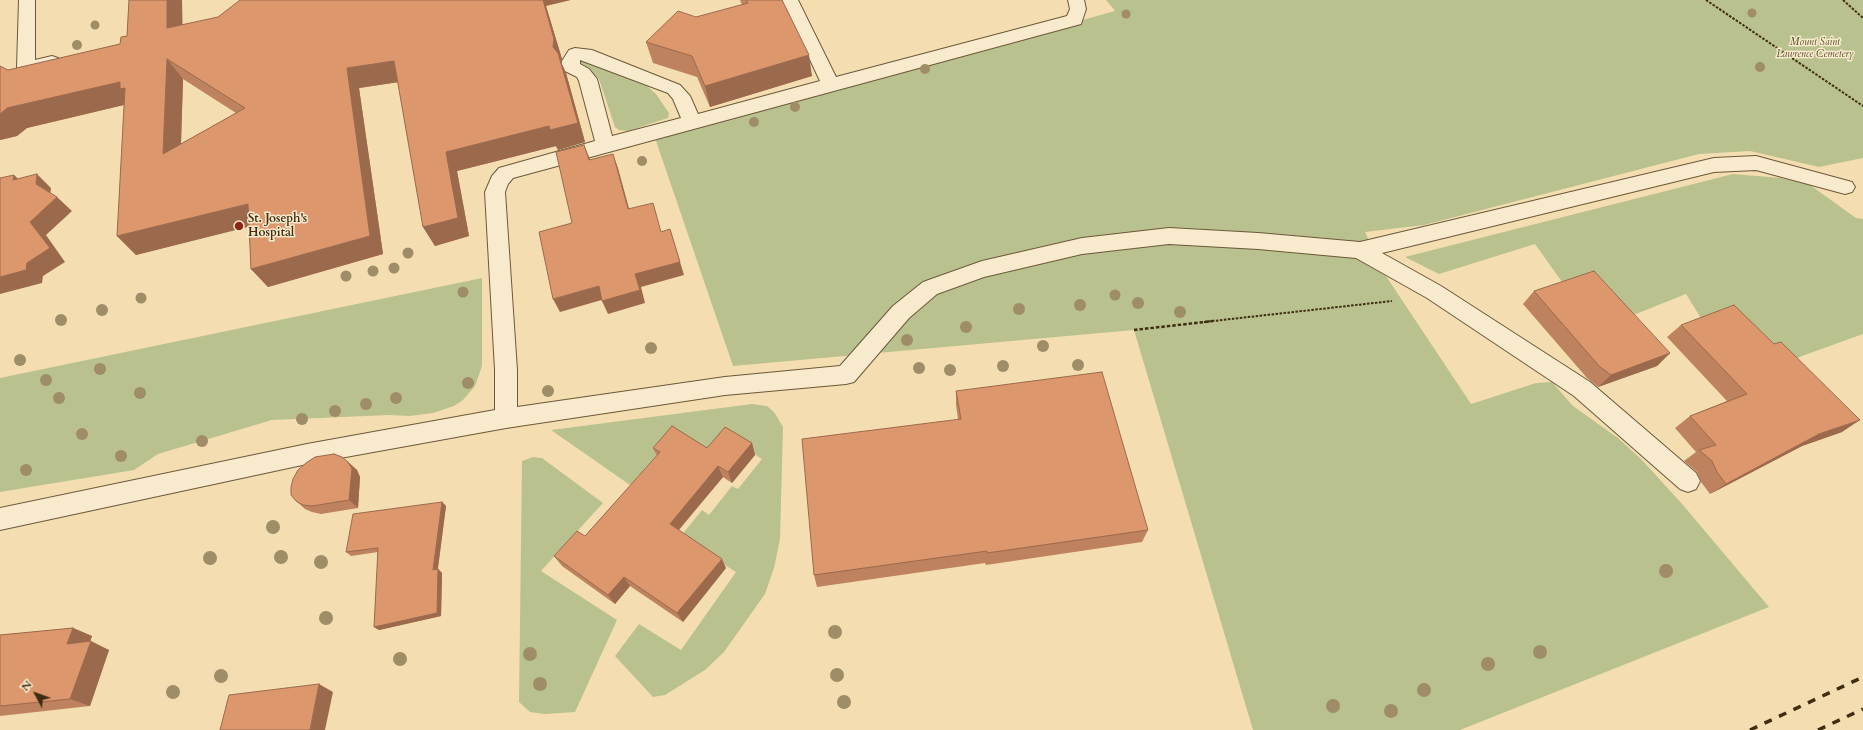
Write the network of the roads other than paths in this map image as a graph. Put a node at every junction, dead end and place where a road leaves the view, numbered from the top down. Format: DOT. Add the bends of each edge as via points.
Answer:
graph roads {
  1 [pos="27,0"];
  2 [pos="790,0"];
  3 [pos="1076,0"];
  4 [pos="70,58"];
  5 [pos="831,85"];
  6 [pos="692,122"];
  7 [pos="605,145"];
  8 [pos="1846,187"];
  9 [pos="1360,250"];
  10 [pos="506,418"];
  11 [pos="1688,481"];
  12 [pos="0,519"];
  1 -- 4 [label="lane" via="26,68"];
  2 -- 5 [label="lane"];
  3 -- 5 [label="lane" via="1078,9 1075,20"];
  5 -- 6 [label="lane"];
  6 -- 7 [label="lane"];
  6 -- 7 [label="lane" via="680,96 674,90 586,54 575,54 571,67 583,73 588,79"];
  7 -- 10 [label="lane" via="506,173 499,181 495,192 506,370"];
  8 -- 9 [label="lane" via="1756,163 1714,165"];
  9 -- 10 [label="lane" via="1169,236 1082,246 982,269 930,288 901,312 846,375 725,386"];
  9 -- 11 [label="lane" via="1434,292 1582,389"];
  10 -- 12 [label="lane" via="307,454"];
}
